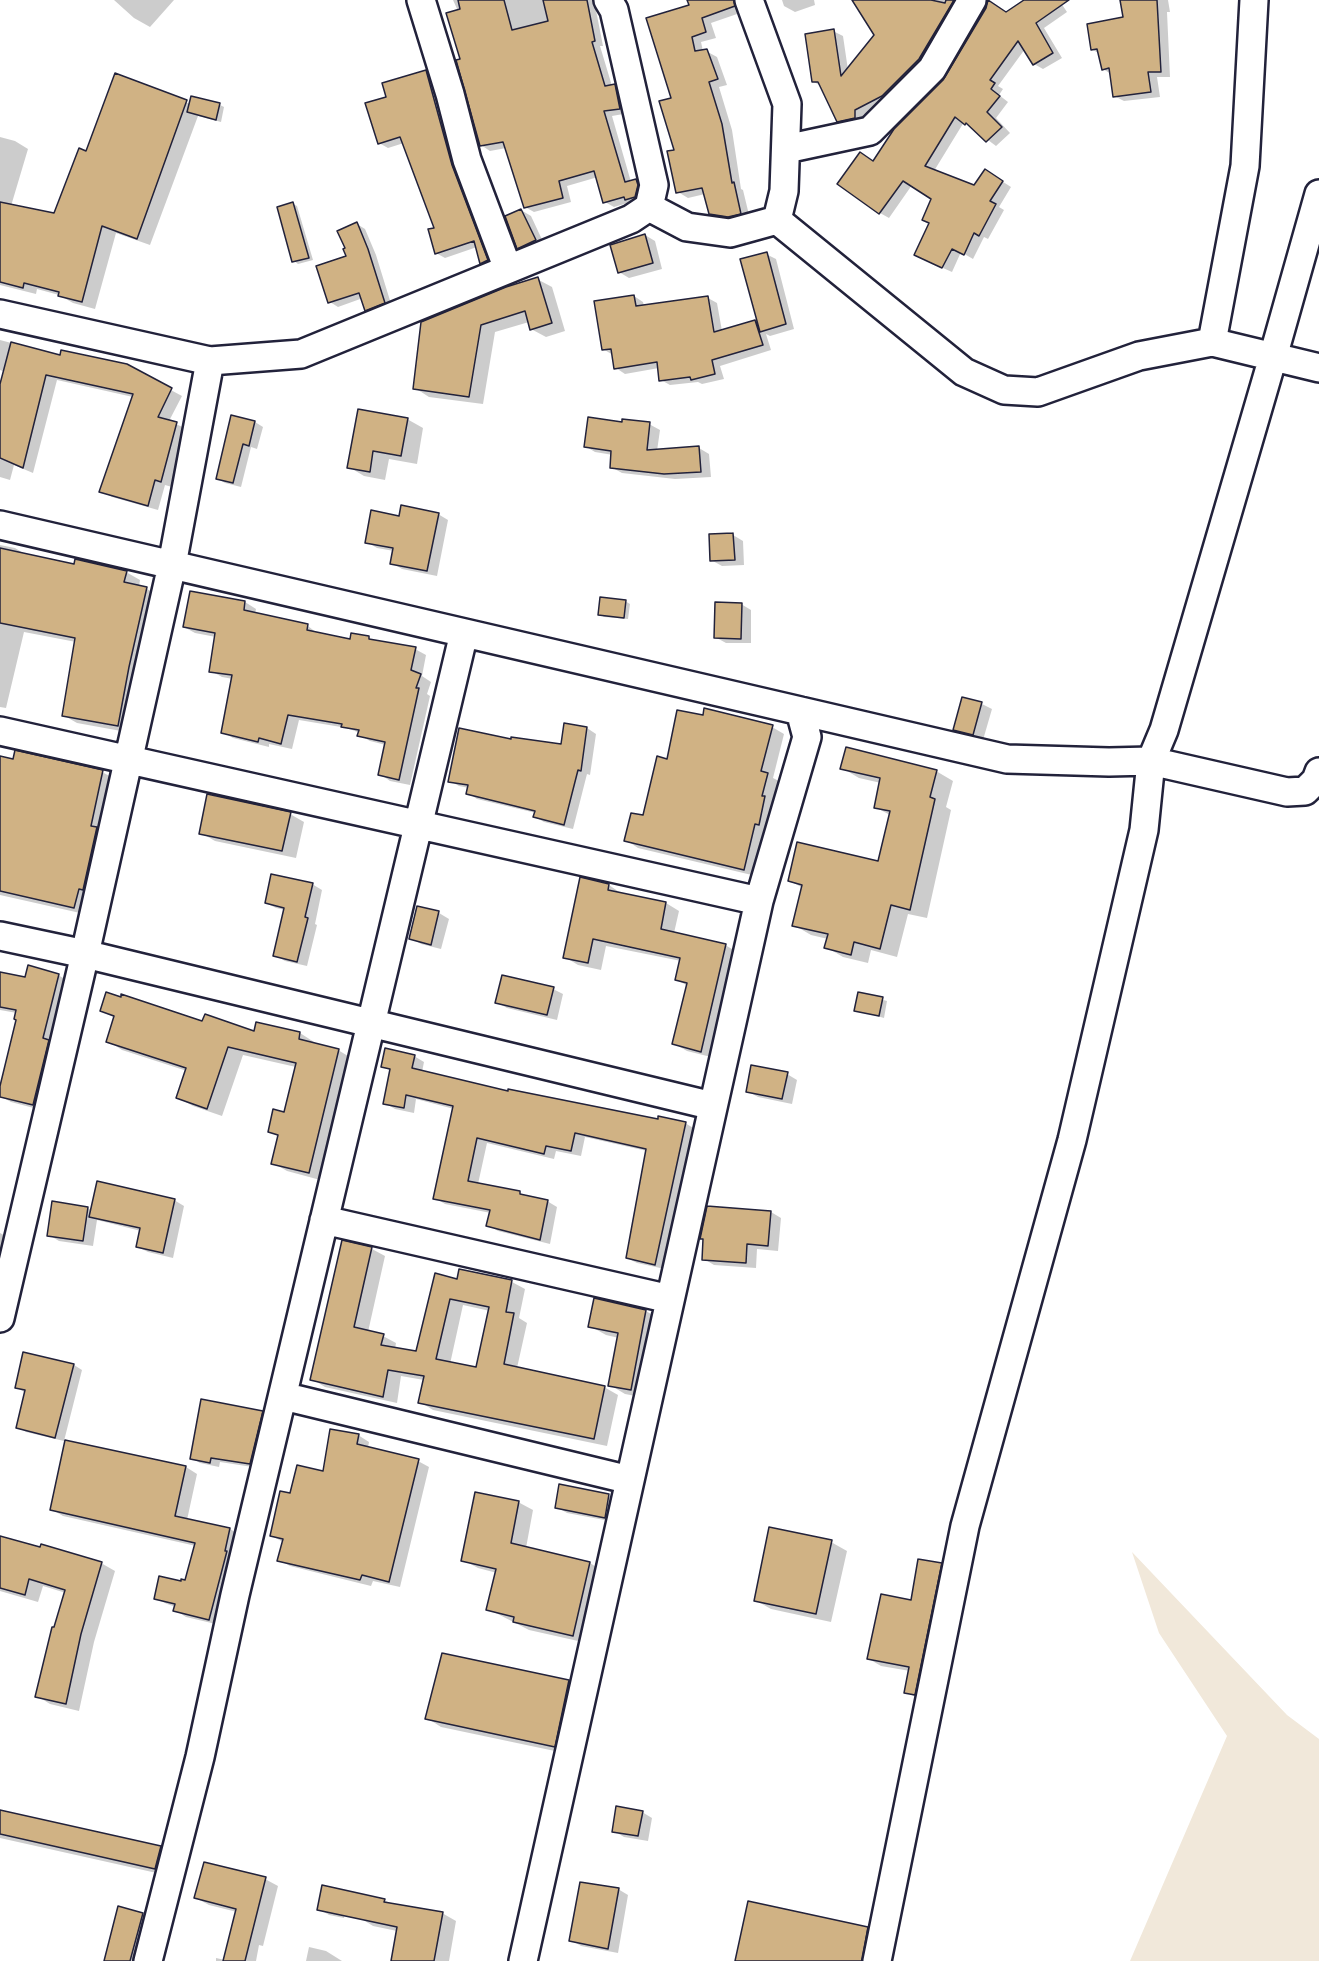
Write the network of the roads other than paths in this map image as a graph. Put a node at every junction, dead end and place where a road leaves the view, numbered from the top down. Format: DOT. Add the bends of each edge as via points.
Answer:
graph roads {
  1 [pos="421,0"];
  2 [pos="749,0"];
  3 [pos="972,0"];
  4 [pos="1254,0"];
  5 [pos="619,3"];
  6 [pos="786,149"];
  7 [pos="1319,195"];
  8 [pos="649,207"];
  9 [pos="777,220"];
  10 [pos="508,269"];
  11 [pos="0,314"];
  12 [pos="1212,342"];
  13 [pos="1273,357"];
  14 [pos="210,361"];
  15 [pos="1319,368"];
  16 [pos="0,525"];
  17 [pos="172,565"];
  18 [pos="464,633"];
  19 [pos="800,711"];
  20 [pos="0,731"];
  21 [pos="129,760"];
  22 [pos="1151,761"];
  23 [pos="1319,772"];
  24 [pos="419,825"];
  25 [pos="759,901"];
  26 [pos="0,936"];
  27 [pos="85,954"];
  28 [pos="371,1023"];
  29 [pos="713,1106"];
  30 [pos="324,1220"];
  31 [pos="670,1299"];
  32 [pos="0,1318"];
  33 [pos="283,1396"];
  34 [pos="630,1480"];
  35 [pos="148,1961"];
  36 [pos="523,1961"];
  37 [pos="877,1961"];
  1 -- 10 [label="street" via="467,160"];
  2 -- 6 [label="street" via="786,104"];
  3 -- 6 [label="street" via="932,69 870,131"];
  4 -- 12 [label="street" via="1245,166"];
  5 -- 8 [label="street" via="654,185"];
  6 -- 9 [label="street"];
  7 -- 13 [label="street"];
  8 -- 9 [label="street" via="687,227 730,233"];
  8 -- 10 [label="street" via="631,219"];
  9 -- 12 [label="street" via="964,372 1004,390 1038,392 1139,356"];
  10 -- 14 [label="street" via="301,354"];
  11 -- 14 [label="street"];
  12 -- 13 [label="street"];
  13 -- 15 [label="street"];
  13 -- 22 [label="street" via="1164,730"];
  14 -- 17 [label="street"];
  16 -- 17 [label="street"];
  17 -- 18 [label="street"];
  17 -- 21 [label="street"];
  18 -- 19 [label="street"];
  18 -- 24 [label="street"];
  19 -- 22 [label="street" via="1007,759"];
  19 -- 25 [label="street" via="807,736"];
  20 -- 21 [label="street"];
  21 -- 24 [label="street"];
  21 -- 27 [label="street"];
  22 -- 23 [label="street" via="1287,792 1305,791"];
  22 -- 37 [label="street" via="1144,830 1072,1140 965,1526"];
  24 -- 25 [label="street"];
  24 -- 28 [label="street"];
  25 -- 29 [label="street"];
  26 -- 27 [label="street"];
  27 -- 28 [label="street"];
  27 -- 32 [label="street"];
  28 -- 29 [label="street"];
  28 -- 30 [label="street"];
  29 -- 31 [label="street"];
  30 -- 31 [label="street"];
  30 -- 33 [label="street"];
  31 -- 34 [label="street"];
  33 -- 34 [label="street"];
  33 -- 35 [label="street" via="200,1757"];
  34 -- 36 [label="street"];
}
